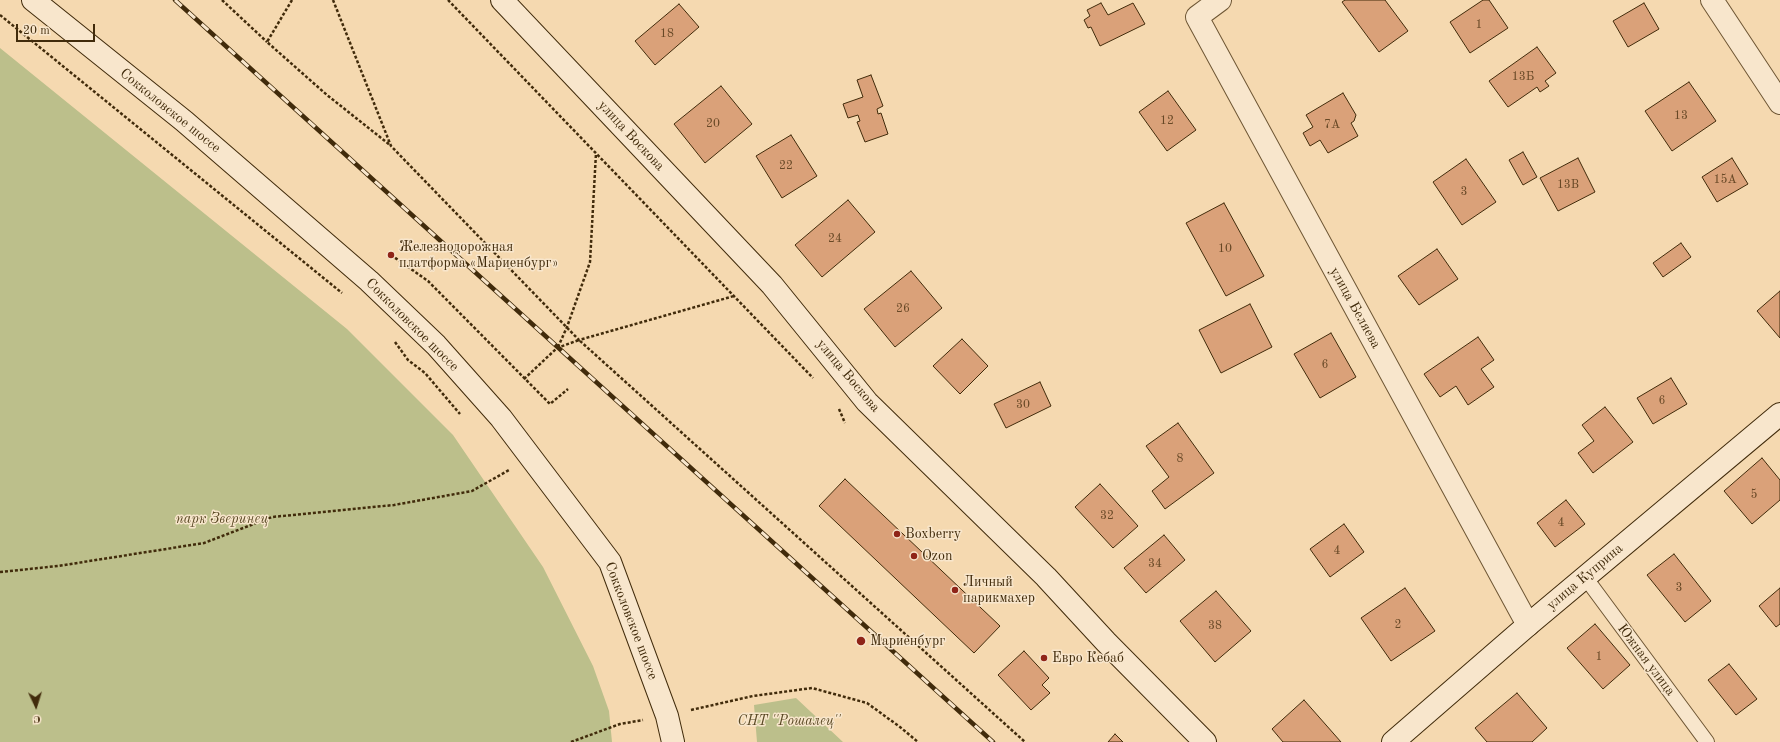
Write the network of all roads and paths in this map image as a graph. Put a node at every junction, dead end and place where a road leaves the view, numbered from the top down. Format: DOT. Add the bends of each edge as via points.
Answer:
graph roads {
  1 [pos="33,0"];
  2 [pos="222,0"];
  3 [pos="292,0"];
  4 [pos="333,0"];
  5 [pos="448,0"];
  6 [pos="502,0"];
  7 [pos="1220,0"];
  8 [pos="1712,0"];
  9 [pos="0,15"];
  10 [pos="267,42"];
  11 [pos="1780,103"];
  12 [pos="391,146"];
  13 [pos="596,153"];
  14 [pos="391,255"];
  15 [pos="346,296"];
  16 [pos="734,296"];
  17 [pos="567,328"];
  18 [pos="391,337"];
  19 [pos="579,340"];
  20 [pos="557,348"];
  21 [pos="524,379"];
  22 [pos="814,379"];
  23 [pos="568,389"];
  24 [pos="836,401"];
  25 [pos="460,414"];
  26 [pos="1780,414"];
  27 [pos="845,423"];
  28 [pos="530,457"];
  29 [pos="0,572"];
  30 [pos="1585,577"];
  31 [pos="1528,625"];
  32 [pos="667,716"];
  33 [pos="571,742"];
  34 [pos="673,742"];
  35 [pos="918,742"];
  36 [pos="1025,742"];
  37 [pos="1205,742"];
  38 [pos="1393,742"];
  39 [pos="1707,742"];
  1 -- 28 [label="street, Сокколовское шоссе" via="184,121 369,281 436,345 501,418"];
  2 -- 10 [label="path"];
  3 -- 10 [label="path"];
  4 -- 12 [label="path"];
  5 -- 13 [label="path"];
  6 -- 37 [label="street, улица Воскова" via="772,285 867,402 1046,578"];
  7 -- 31 [label="street, улица Беляева" via="1196,17"];
  8 -- 11 [label="street"];
  9 -- 15 [label="path"];
  10 -- 12 [label="path" via="327,95"];
  12 -- 17 [label="path"];
  13 -- 16 [label="path"];
  13 -- 17 [label="path" via="590,262"];
  14 -- 21 [label="path" via="428,281"];
  16 -- 19 [label="path"];
  16 -- 22 [label="path"];
  17 -- 19 [label="path"];
  17 -- 20 [label="path"];
  18 -- 25 [label="path" via="408,360 425,373"];
  19 -- 20 [label="path"];
  19 -- 36 [label="path"];
  20 -- 21 [label="path"];
  21 -- 23 [label="path" via="550,404"];
  24 -- 27 [label="path"];
  26 -- 30 [label="street, улица Куприна"];
  28 -- 29 [label="path" via="472,492 394,505 272,517 204,543 58,566"];
  28 -- 32 [label="street, Сокколовское шоссе" via="610,562"];
  30 -- 31 [label="street, улица Куприна"];
  30 -- 39 [label="lane, Южная улица"];
  31 -- 38 [label="street, улица Куприна"];
  32 -- 33 [label="path" via="620,724"];
  32 -- 34 [label="street, Сокколовское шоссе"];
  32 -- 35 [label="path" via="753,696 812,688 867,703"];
}
